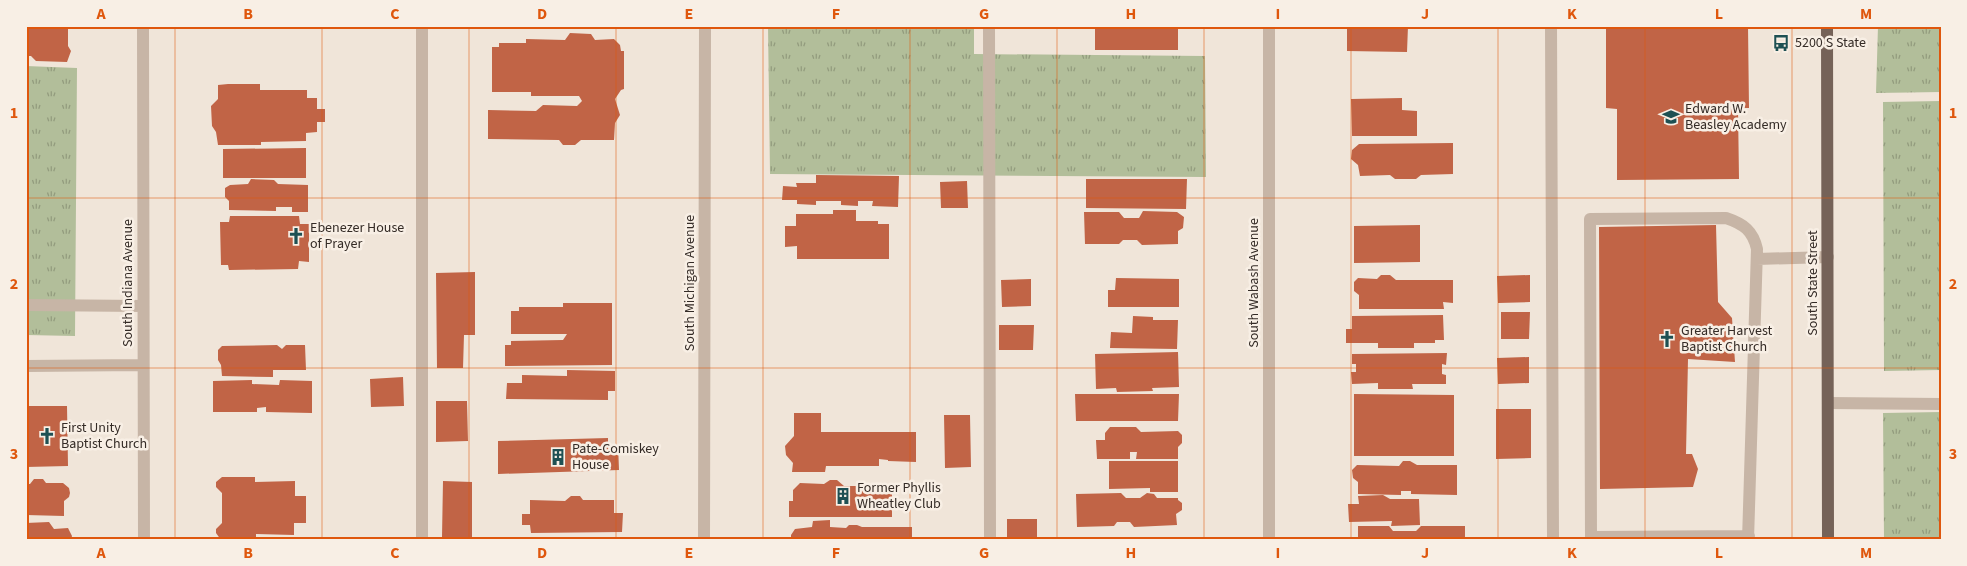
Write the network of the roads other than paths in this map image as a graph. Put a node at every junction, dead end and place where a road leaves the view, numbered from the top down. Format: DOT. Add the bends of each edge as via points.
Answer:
graph roads {
  1 [pos="143,26"];
  2 [pos="422,26"];
  3 [pos="705,26"];
  4 [pos="989,26"];
  5 [pos="1269,26"];
  6 [pos="1551,26"];
  7 [pos="1828,26"];
  8 [pos="1828,257"];
  9 [pos="1756,260"];
  10 [pos="26,305"];
  11 [pos="143,306"];
  12 [pos="143,365"];
  13 [pos="26,366"];
  14 [pos="1828,403"];
  15 [pos="1941,404"];
  16 [pos="1749,538"];
  17 [pos="1591,539"];
  18 [pos="144,540"];
  19 [pos="422,540"];
  20 [pos="704,540"];
  21 [pos="990,540"];
  22 [pos="1269,540"];
  23 [pos="1553,540"];
  24 [pos="1828,540"];
  1 -- 11 [label="street, South Indiana Avenue"];
  2 -- 19 [label="street"];
  3 -- 20 [label="street, South Michigan Avenue"];
  4 -- 21 [label="street"];
  5 -- 22 [label="street, South Wabash Avenue"];
  6 -- 23 [label="street"];
  7 -- 8 [label="main road, South State Street"];
  8 -- 9 [label="street"];
  8 -- 14 [label="main road, South State Street"];
  9 -- 16 [label="street"];
  9 -- 17 [label="street" via="1754,237 1737,222 1726,218 1590,220"];
  10 -- 11 [label="street"];
  11 -- 12 [label="street, South Indiana Avenue"];
  12 -- 13 [label="street"];
  12 -- 18 [label="street, South Indiana Avenue"];
  14 -- 15 [label="street"];
  14 -- 24 [label="main road, South State Street"];
  16 -- 17 [label="street"];
}
